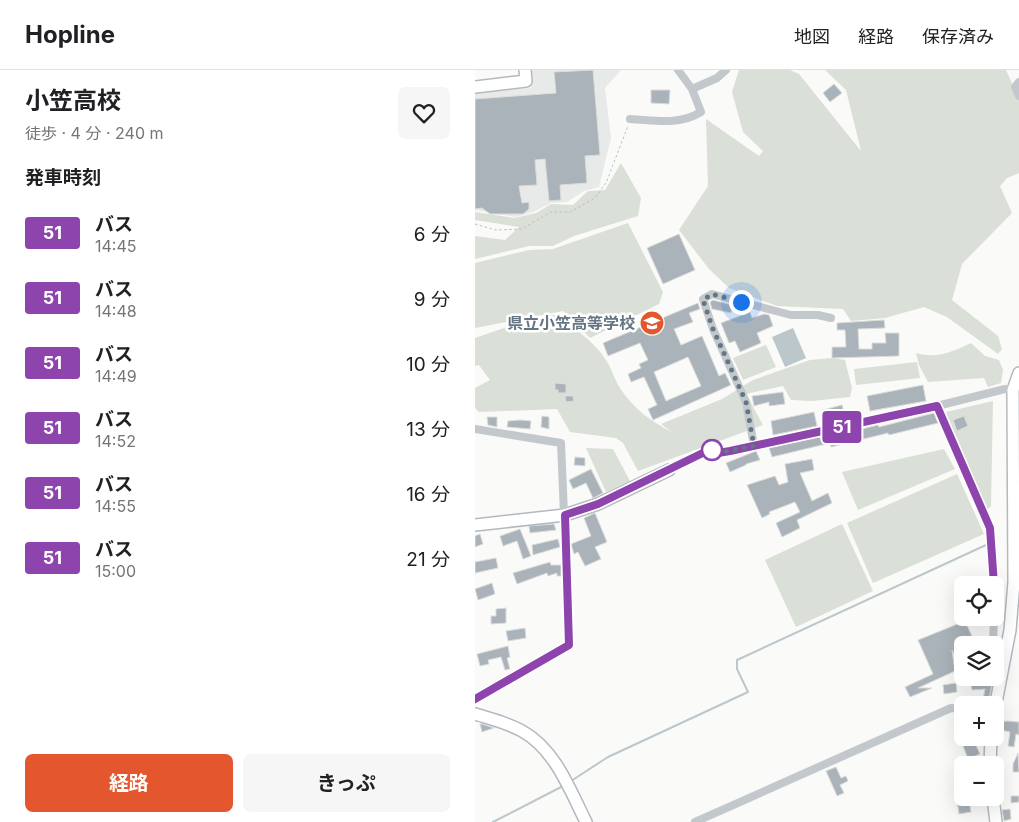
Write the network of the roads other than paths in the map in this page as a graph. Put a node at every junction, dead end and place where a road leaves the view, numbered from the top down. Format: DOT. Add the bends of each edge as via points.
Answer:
graph roads {
  1 [pos="525,70"];
  2 [pos="678,70"];
  3 [pos="725,70"];
  4 [pos="1019,82"];
  5 [pos="475,87"];
  6 [pos="692,89"];
  7 [pos="1019,96"];
  8 [pos="630,120"];
  9 [pos="831,318"];
  10 [pos="1019,373"];
  11 [pos="1013,390"];
  12 [pos="937,406"];
  13 [pos="475,429"];
  14 [pos="754,446"];
  15 [pos="669,470"];
  16 [pos="565,515"];
  17 [pos="475,525"];
  18 [pos="993,576"];
  19 [pos="1004,652"];
  20 [pos="475,699"];
  21 [pos="954,708"];
  22 [pos="475,714"];
  23 [pos="994,806"];
  24 [pos="586,822"];
  25 [pos="695,822"];
  26 [pos="996,822"];
  1 -- 5 [label="street" via="526,81"];
  2 -- 6 [label="street"];
  3 -- 6 [label="street" via="717,78"];
  4 -- 7 [label="street" via="1015,87"];
  6 -- 8 [label="street" via="701,112 696,115 672,122"];
  9 -- 14 [label="street" via="818,314 791,314 712,294 703,300 746,402"];
  10 -- 11 [label="street"];
  11 -- 12 [label="street" via="1005,389"];
  11 -- 19 [label="street" via="1014,582 1011,630"];
  12 -- 14 [label="street"];
  12 -- 18 [label="street" via="990,528"];
  13 -- 16 [label="street" via="561,443"];
  14 -- 15 [label="street" via="718,453 711,449"];
  15 -- 16 [label="street" via="598,504"];
  16 -- 17 [label="street"];
  16 -- 20 [label="street" via="569,645"];
  21 -- 25 [label="street"];
  22 -- 24 [label="street" via="521,730 537,742 559,770"];
  23 -- 26 [label="street"];
}
